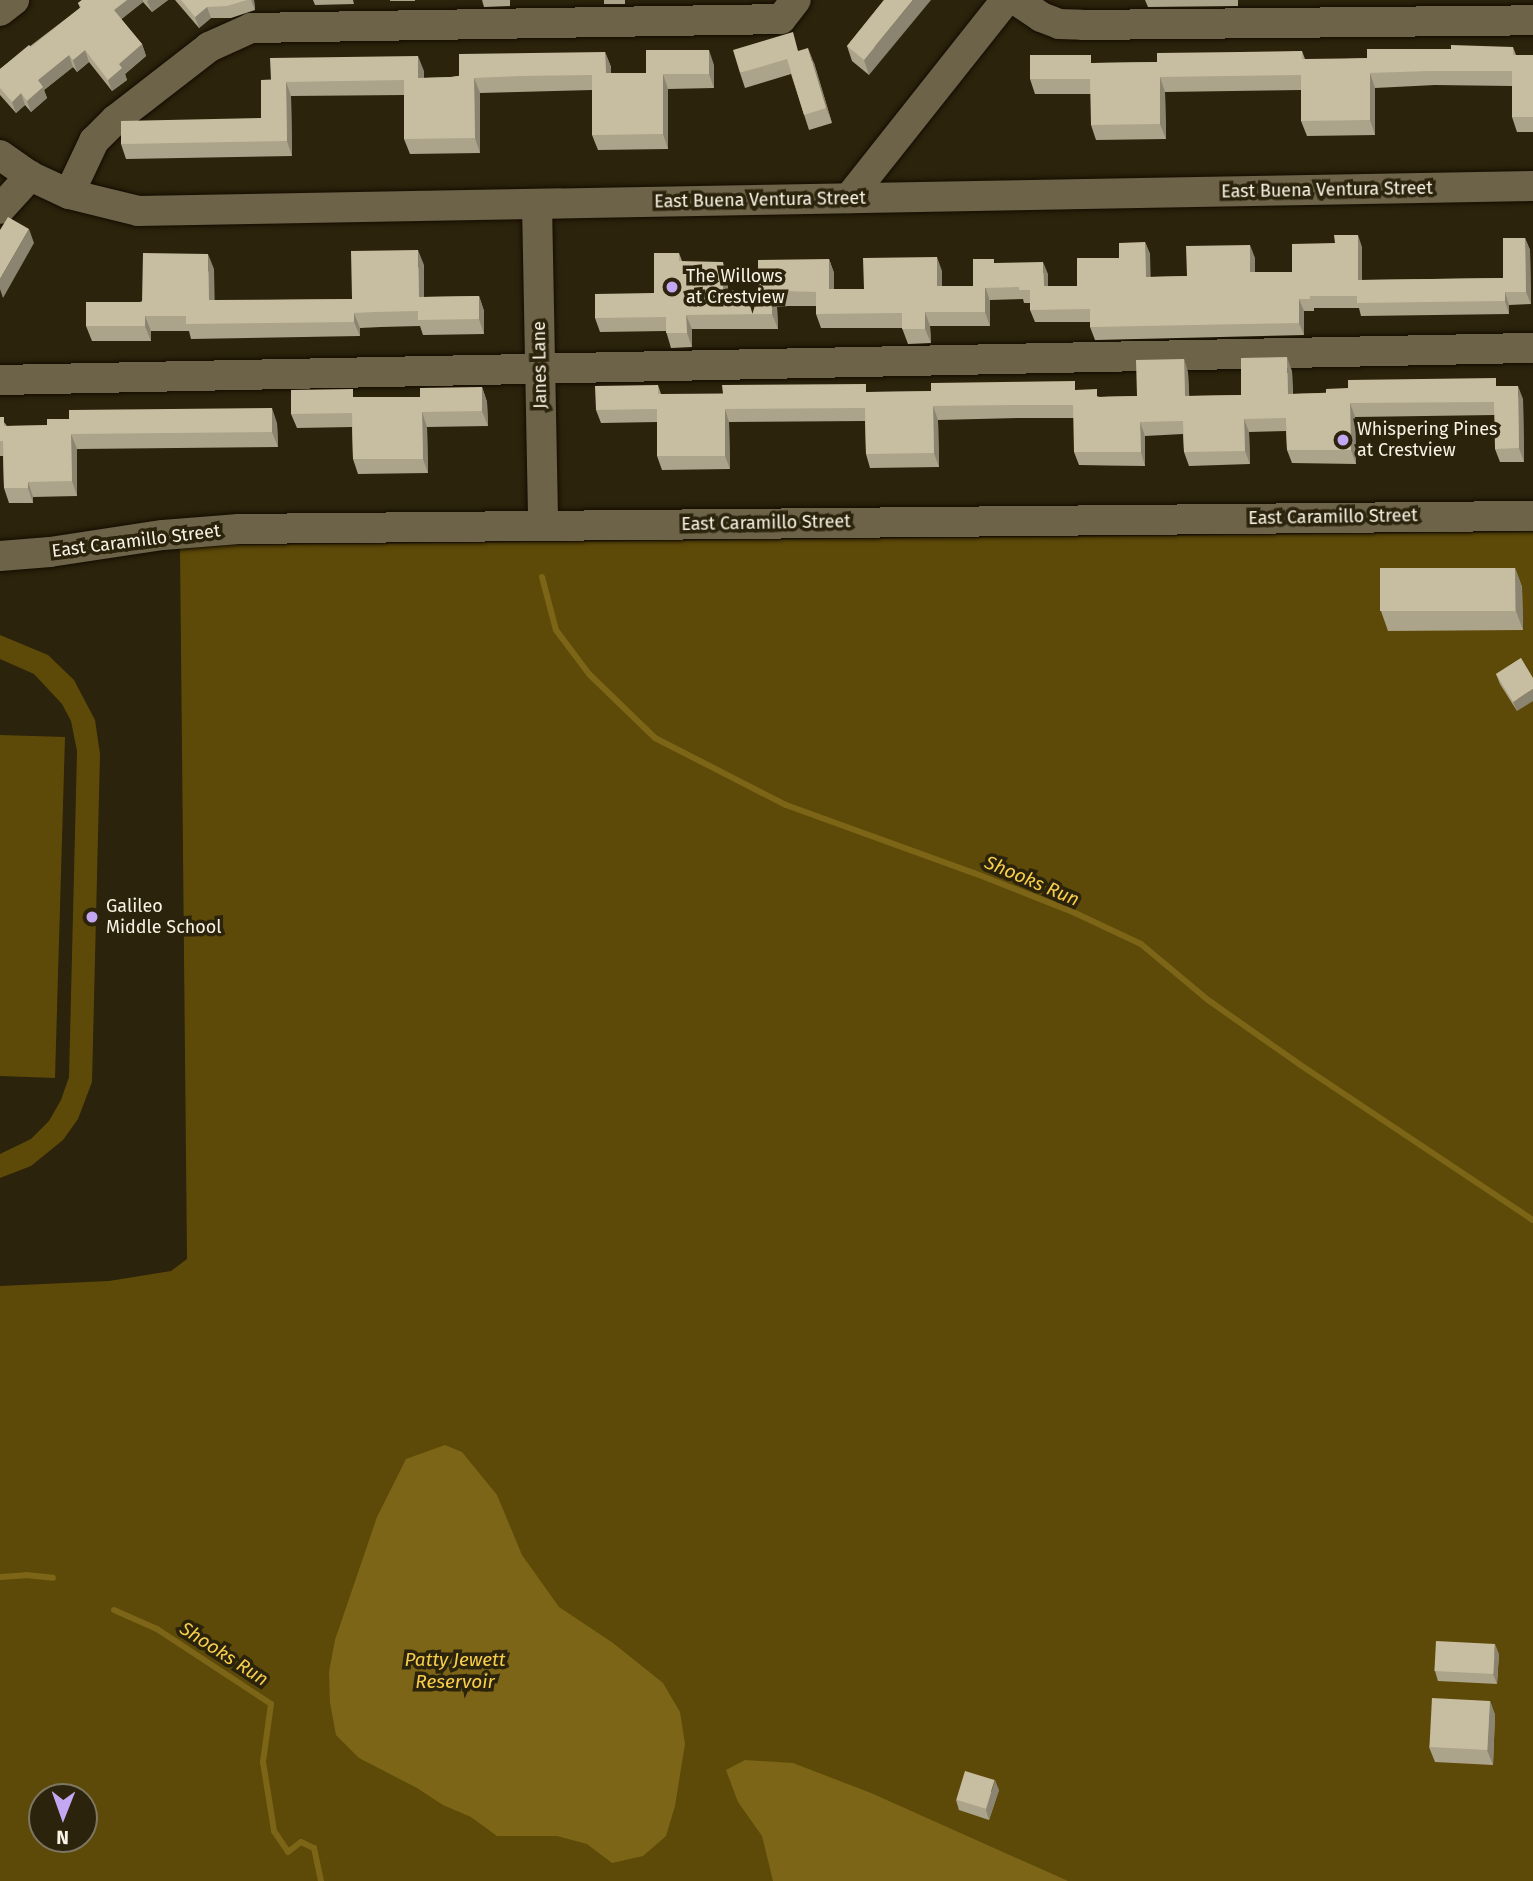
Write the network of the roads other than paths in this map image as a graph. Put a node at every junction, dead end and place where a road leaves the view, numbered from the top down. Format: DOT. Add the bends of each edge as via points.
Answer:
graph roads {
  1 [pos="14,0"];
  2 [pos="796,0"];
  3 [pos="1006,0"];
  4 [pos="1016,0"];
  5 [pos="0,11"];
  6 [pos="1533,20"];
  7 [pos="0,155"];
  8 [pos="30,176"];
  9 [pos="1533,186"];
  10 [pos="69,194"];
  11 [pos="849,198"];
  12 [pos="537,204"];
  13 [pos="0,209"];
  14 [pos="1533,348"];
  15 [pos="540,367"];
  16 [pos="0,380"];
  17 [pos="1533,516"];
  18 [pos="543,525"];
  19 [pos="0,556"];
  1 -- 5 [label="street"];
  2 -- 10 [label="street" via="781,19 251,28 209,47 115,120 94,141"];
  3 -- 11 [label="street"];
  4 -- 6 [label="street" via="1041,17 1082,25"];
  7 -- 8 [label="street, East Buena Ventura Street"];
  8 -- 10 [label="street, East Buena Ventura Street"];
  8 -- 13 [label="street"];
  9 -- 11 [label="street, East Buena Ventura Street"];
  10 -- 12 [label="street, East Buena Ventura Street" via="138,211"];
  11 -- 12 [label="street, East Buena Ventura Street"];
  12 -- 15 [label="street, Janes Lane"];
  14 -- 15 [label="street"];
  15 -- 16 [label="street"];
  15 -- 18 [label="street, Janes Lane"];
  17 -- 18 [label="street, East Caramillo Street"];
  18 -- 19 [label="street, East Caramillo Street" via="199,531"];
}
